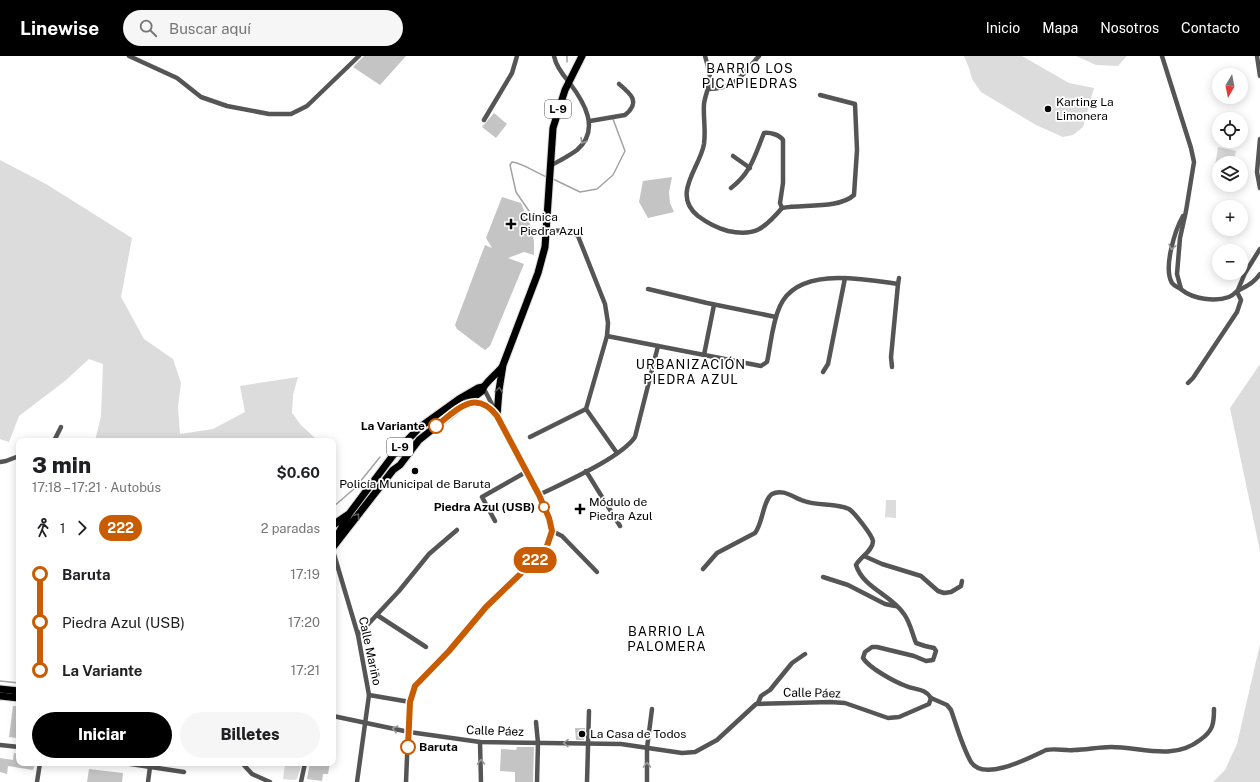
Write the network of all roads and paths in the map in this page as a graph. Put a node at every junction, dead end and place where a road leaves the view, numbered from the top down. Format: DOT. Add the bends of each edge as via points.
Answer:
graph roads {
  1 [pos="129,56"];
  2 [pos="359,56"];
  3 [pos="517,56"];
  4 [pos="554,56"];
  5 [pos="582,56"];
  6 [pos="705,56"];
  7 [pos="760,56"];
  8 [pos="1162,56"];
  9 [pos="1257,56"];
  10 [pos="1260,76"];
  11 [pos="568,82"];
  12 [pos="619,84"];
  13 [pos="708,89"];
  14 [pos="820,95"];
  15 [pos="484,120"];
  16 [pos="590,121"];
  17 [pos="1260,139"];
  18 [pos="733,156"];
  19 [pos="549,166"];
  20 [pos="750,168"];
  21 [pos="1260,182"];
  22 [pos="731,188"];
  23 [pos="1260,188"];
  24 [pos="782,208"];
  25 [pos="1186,211"];
  26 [pos="547,230"];
  27 [pos="1260,249"];
  28 [pos="1260,274"];
  29 [pos="845,278"];
  30 [pos="899,278"];
  31 [pos="898,284"];
  32 [pos="1181,288"];
  33 [pos="648,289"];
  34 [pos="1237,292"];
  35 [pos="714,304"];
  36 [pos="776,316"];
  37 [pos="606,336"];
  38 [pos="658,346"];
  39 [pos="704,355"];
  40 [pos="503,365"];
  41 [pos="892,367"];
  42 [pos="823,372"];
  43 [pos="1188,383"];
  44 [pos="483,387"];
  45 [pos="463,405"];
  46 [pos="586,408"];
  47 [pos="497,416"];
  48 [pos="61,427"];
  49 [pos="530,437"];
  50 [pos="56,438"];
  51 [pos="617,453"];
  52 [pos="16,457"];
  53 [pos="0,462"];
  54 [pos="586,471"];
  55 [pos="526,472"];
  56 [pos="539,495"];
  57 [pos="349,514"];
  58 [pos="495,521"];
  59 [pos="336,523"];
  60 [pos="620,526"];
  61 [pos="457,530"];
  62 [pos="552,531"];
  63 [pos="336,536"];
  64 [pos="336,541"];
  65 [pos="864,556"];
  66 [pos="336,560"];
  67 [pos="703,569"];
  68 [pos="597,572"];
  69 [pos="823,577"];
  70 [pos="962,581"];
  71 [pos="897,606"];
  72 [pos="377,615"];
  73 [pos="358,635"];
  74 [pos="426,647"];
  75 [pos="806,654"];
  76 [pos="0,689"];
  77 [pos="16,692"];
  78 [pos="368,695"];
  79 [pos="0,696"];
  80 [pos="16,698"];
  81 [pos="931,698"];
  82 [pos="410,702"];
  83 [pos="758,704"];
  84 [pos="652,709"];
  85 [pos="1214,709"];
  86 [pos="589,711"];
  87 [pos="336,717"];
  88 [pos="365,722"];
  89 [pos="536,722"];
  90 [pos="409,732"];
  91 [pos="480,742"];
  92 [pos="538,742"];
  93 [pos="590,743"];
  94 [pos="0,745"];
  95 [pos="16,747"];
  96 [pos="647,748"];
  97 [pos="40,766"];
  98 [pos="144,766"];
  99 [pos="245,766"];
  100 [pos="304,766"];
  101 [pos="150,767"];
  102 [pos="184,772"];
  103 [pos="37,782"];
  104 [pos="148,782"];
  105 [pos="270,782"];
  106 [pos="301,782"];
  107 [pos="357,782"];
  108 [pos="406,782"];
  109 [pos="481,782"];
  110 [pos="537,782"];
  111 [pos="587,782"];
  112 [pos="647,782"];
  1 -- 2 [label="street" via="177,78 202,97 227,106 269,114 291,114 306,106"];
  3 -- 15 [label="street" via="512,73"];
  4 -- 11 [label="street"];
  5 -- 11 [label="main road, L-9"];
  6 -- 13 [label="street" via="710,78"];
  7 -- 13 [label="street" via="732,85"];
  8 -- 25 [label="street" via="1193,154"];
  9 -- 10 [label="street"];
  11 -- 16 [label="street" via="582,101"];
  11 -- 19 [label="main road, L-9" via="553,128"];
  12 -- 16 [label="street" via="633,99 629,112 625,115"];
  13 -- 24 [label="street" via="704,103 704,145 690,177 686,194 687,203 702,219 722,229 741,234 763,228"];
  14 -- 24 [label="street" via="855,104 857,150 854,195 848,200 831,204"];
  16 -- 19 [label="street, one-way" via="586,138 577,150"];
  17 -- 21 [label="street" via="1257,172"];
  18 -- 20 [label="street"];
  19 -- 26 [label="main road, L-9"];
  20 -- 22 [label="street" via="742,180"];
  20 -- 24 [label="street" via="764,133 781,137 784,162 780,203"];
  21 -- 23 [label="street"];
  25 -- 32 [label="street" via="1180,238 1177,274"];
  25 -- 32 [label="street, one-way" via="1177,227 1169,261 1170,280 1174,286"];
  26 -- 37 [label="street" via="574,233 580,241 605,304 608,323"];
  26 -- 40 [label="main road, L-9" via="538,273"];
  27 -- 34 [label="street"];
  28 -- 34 [label="street" via="1249,286"];
  29 -- 31 [label="street"];
  29 -- 36 [label="street" via="820,280 799,286 785,297"];
  29 -- 42 [label="street" via="828,364"];
  30 -- 31 [label="street"];
  31 -- 41 [label="street"];
  32 -- 34 [label="street" via="1186,293 1215,300 1230,297"];
  33 -- 35 [label="street"];
  34 -- 43 [label="street" via="1241,300 1237,312"];
  35 -- 36 [label="street"];
  35 -- 39 [label="street"];
  36 -- 39 [label="street" via="767,362 764,365"];
  37 -- 38 [label="street"];
  37 -- 46 [label="street"];
  38 -- 39 [label="street"];
  38 -- 51 [label="street" via="637,431 630,444"];
  40 -- 44 [label="main road, L-9"];
  47 -- 40 [label="main road, L-9, one-way"];
  44 -- 45 [label="main road, L-9" via="482,391"];
  44 -- 47 [label="street"];
  44 -- 57 [label="main road, L-9" via="449,405 409,437"];
  45 -- 47 [label="main road" via="476,402 483,404 492,409"];
  64 -- 45 [label="main road, L-9, one-way" via="419,440"];
  46 -- 49 [label="street"];
  46 -- 51 [label="street"];
  47 -- 55 [label="street"];
  48 -- 50 [label="street"];
  51 -- 54 [label="street"];
  52 -- 53 [label="street"];
  54 -- 56 [label="street"];
  54 -- 60 [label="street"];
  55 -- 56 [label="street"];
  55 -- 58 [label="street" via="482,497"];
  56 -- 62 [label="street"];
  57 -- 59 [label="main road, L-9"];
  57 -- 63 [label="main road"];
  61 -- 72 [label="street" via="429,554"];
  62 -- 68 [label="street" via="562,536"];
  62 -- 82 [label="street" via="547,546 538,557 486,607 415,686"];
  65 -- 67 [label="street" via="872,546 872,535 850,510 805,502 780,492 768,498 759,528 755,533 717,553"];
  65 -- 70 [label="street" via="921,576 944,593 961,586"];
  65 -- 71 [label="street" via="856,565 857,570"];
  66 -- 73 [label="street, Calle Mariño"];
  69 -- 71 [label="street" via="848,585 886,604"];
  71 -- 81 [label="street" via="904,613 916,643 934,648 936,651 933,660 926,661 877,647 865,652 864,658 874,668 906,686 927,692"];
  72 -- 73 [label="street"];
  72 -- 74 [label="street"];
  73 -- 78 [label="street, Calle Mariño"];
  75 -- 83 [label="street" via="792,663 770,690 761,696"];
  76 -- 77 [label="main road"];
  78 -- 82 [label="street"];
  78 -- 88 [label="street, Calle Mariño"];
  79 -- 80 [label="main road"];
  81 -- 83 [label="street, Calle Páez" via="929,704 899,717 888,718 845,703"];
  81 -- 85 [label="street" via="947,705 951,710 971,764 981,772 990,773 999,772 1053,749 1111,747 1164,752 1191,748 1210,730 1214,723"];
  82 -- 90 [label="street"];
  83 -- 96 [label="street, Calle Páez" via="751,706 717,740 695,752 682,754"];
  84 -- 96 [label="street"];
  86 -- 93 [label="street"];
  87 -- 88 [label="street, Calle Páez"];
  90 -- 88 [label="street, Calle Páez, one-way"];
  88 -- 107 [label="street, Calle Mariño"];
  89 -- 92 [label="street"];
  90 -- 91 [label="street, Calle Páez"];
  90 -- 108 [label="street"];
  91 -- 92 [label="street, Calle Páez"];
  109 -- 91 [label="street, one-way"];
  93 -- 92 [label="street, Calle Páez, one-way"];
  92 -- 110 [label="street"];
  93 -- 96 [label="street, Calle Páez"];
  93 -- 111 [label="street"];
  94 -- 95 [label="street"];
  112 -- 96 [label="street, one-way"];
  97 -- 103 [label="street"];
  98 -- 101 [label="street"];
  99 -- 105 [label="street" via="252,774"];
  100 -- 106 [label="street"];
  101 -- 102 [label="street"];
  101 -- 104 [label="street"];
}
